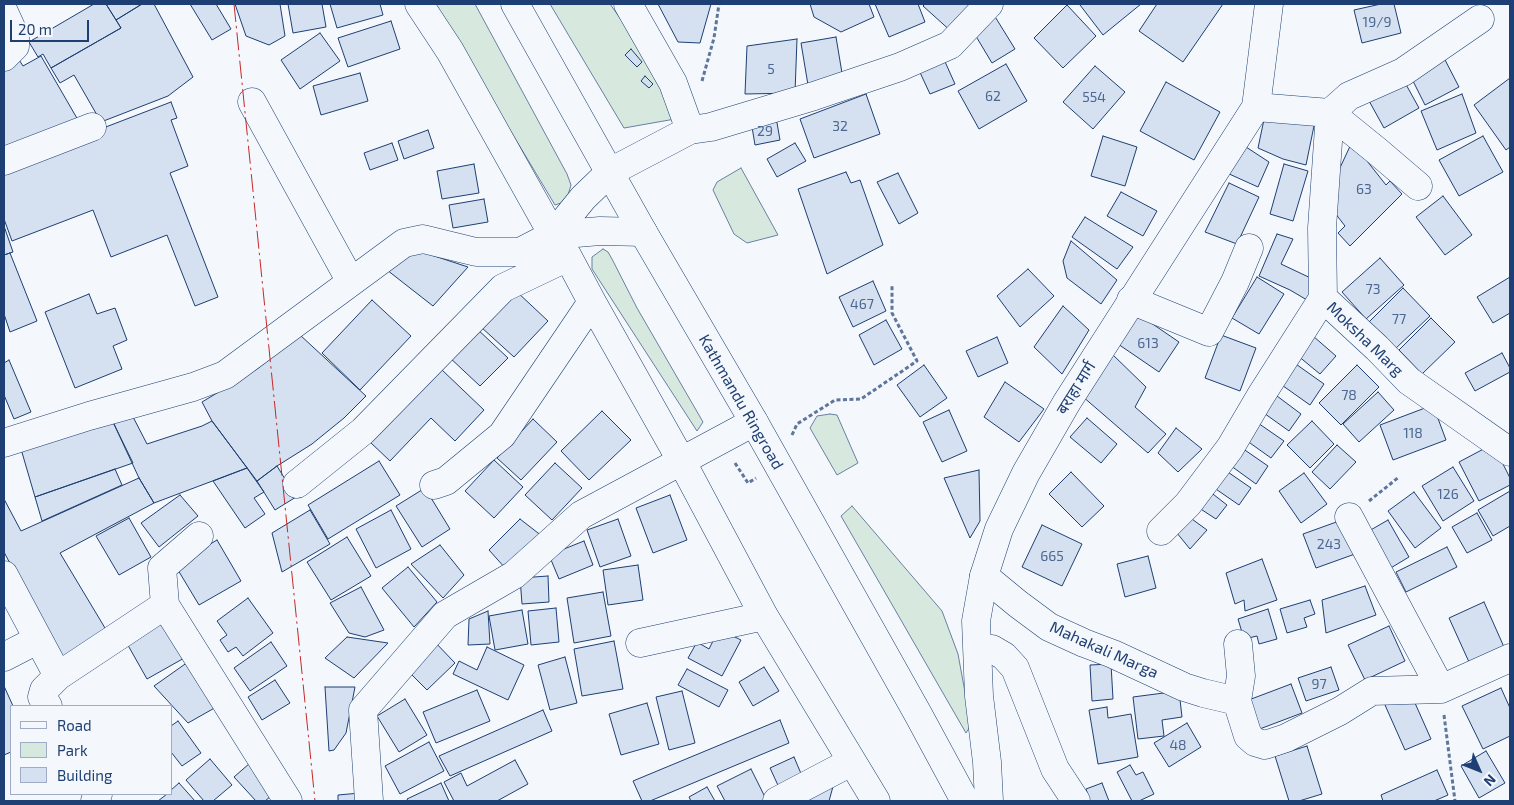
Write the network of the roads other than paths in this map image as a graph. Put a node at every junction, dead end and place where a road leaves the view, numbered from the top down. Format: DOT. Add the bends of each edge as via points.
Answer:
graph roads {
  1 [pos="419,4"];
  2 [pos="515,4"];
  3 [pos="628,4"];
  4 [pos="989,4"];
  5 [pos="1268,4"];
  6 [pos="4,12"];
  7 [pos="1480,19"];
  8 [pos="4,57"];
  9 [pos="252,102"];
  10 [pos="1256,107"];
  11 [pos="1330,113"];
  12 [pos="92,127"];
  13 [pos="690,130"];
  14 [pos="4,161"];
  15 [pos="610,172"];
  16 [pos="1418,186"];
  17 [pos="643,232"];
  18 [pos="553,235"];
  19 [pos="1249,248"];
  20 [pos="568,257"];
  21 [pos="351,282"];
  22 [pos="1323,298"];
  23 [pos="1131,300"];
  24 [pos="592,302"];
  25 [pos="754,422"];
  26 [pos="4,443"];
  27 [pos="1510,452"];
  28 [pos="682,462"];
  29 [pos="297,484"];
  30 [pos="434,485"];
  31 [pos="1349,516"];
  32 [pos="1161,531"];
  33 [pos="199,536"];
  34 [pos="4,576"];
  35 [pos="984,576"];
  36 [pos="165,605"];
  37 [pos="764,616"];
  38 [pos="37,640"];
  39 [pos="640,643"];
  40 [pos="1238,644"];
  41 [pos="978,650"];
  42 [pos="4,657"];
  43 [pos="1510,658"];
  44 [pos="58,676"];
  45 [pos="1441,690"];
  46 [pos="1238,701"];
  47 [pos="47,705"];
  48 [pos="852,762"];
  49 [pos="288,801"];
  50 [pos="369,801"];
  51 [pos="777,801"];
  52 [pos="876,801"];
  53 [pos="965,801"];
  54 [pos="988,801"];
  55 [pos="1076,801"];
  1 -- 18 [label="main road" via="450,51"];
  2 -- 15 [label="main road, Kathmandu Ringroad"];
  3 -- 13 [label="main road" via="673,83"];
  4 -- 13 [label="main road" via="950,45 900,67 711,127"];
  5 -- 10 [label="main road, बराहा मार्ग"];
  6 -- 8 [label="main road" via="15,36 15,46"];
  7 -- 11 [label="main road" via="1403,72 1349,96"];
  9 -- 21 [label="main road"];
  10 -- 11 [label="main road"];
  10 -- 23 [label="main road, बराहा मार्ग"];
  11 -- 16 [label="main road"];
  11 -- 22 [label="main road, Moksha Marg" via="1322,228"];
  12 -- 14 [label="main road"];
  13 -- 15 [label="main road"];
  15 -- 17 [label="main road, Kathmandu Ringroad"];
  15 -- 18 [label="main road" via="583,198"];
  17 -- 18 [label="main road"];
  17 -- 25 [label="main road, Kathmandu Ringroad"];
  18 -- 20 [label="main road"];
  18 -- 21 [label="main road" via="520,252 476,252 423,239 404,243"];
  19 -- 23 [label="main road" via="1209,332"];
  20 -- 24 [label="main road"];
  20 -- 29 [label="main road" via="503,288 363,431"];
  21 -- 26 [label="main road" via="225,375"];
  22 -- 27 [label="main road, Moksha Marg" via="1409,381"];
  22 -- 32 [label="main road" via="1230,448 1188,504"];
  23 -- 35 [label="main road, बराहा मार्ग" via="1026,473 999,529"];
  24 -- 28 [label="main road"];
  24 -- 30 [label="main road" via="502,435 446,481"];
  25 -- 28 [label="main road"];
  25 -- 53 [label="main road, Kathmandu Ringroad"];
  28 -- 37 [label="main road"];
  28 -- 50 [label="main road" via="581,515 514,575 445,615 363,710"];
  31 -- 45 [label="main road"];
  33 -- 36 [label="main road" via="162,568"];
  34 -- 38 [label="main road"];
  35 -- 41 [label="main road, बराहा मार्ग" via="976,621"];
  35 -- 46 [label="main road, Mahakali Marga" via="1049,626 1184,687"];
  36 -- 44 [label="main road"];
  36 -- 49 [label="main road"];
  37 -- 39 [label="main road"];
  37 -- 48 [label="main road"];
  38 -- 42 [label="main road"];
  38 -- 44 [label="main road"];
  40 -- 46 [label="main road"];
  41 -- 54 [label="main road, बराहा मार्ग"];
  41 -- 55 [label="main road" via="992,649 1015,668 1055,769"];
  43 -- 45 [label="main road"];
  44 -- 47 [label="main road" via="44,690 42,697"];
  45 -- 46 [label="main road" via="1372,691 1340,711 1265,745 1248,736"];
  48 -- 51 [label="main road"];
  48 -- 52 [label="main road"];
}
